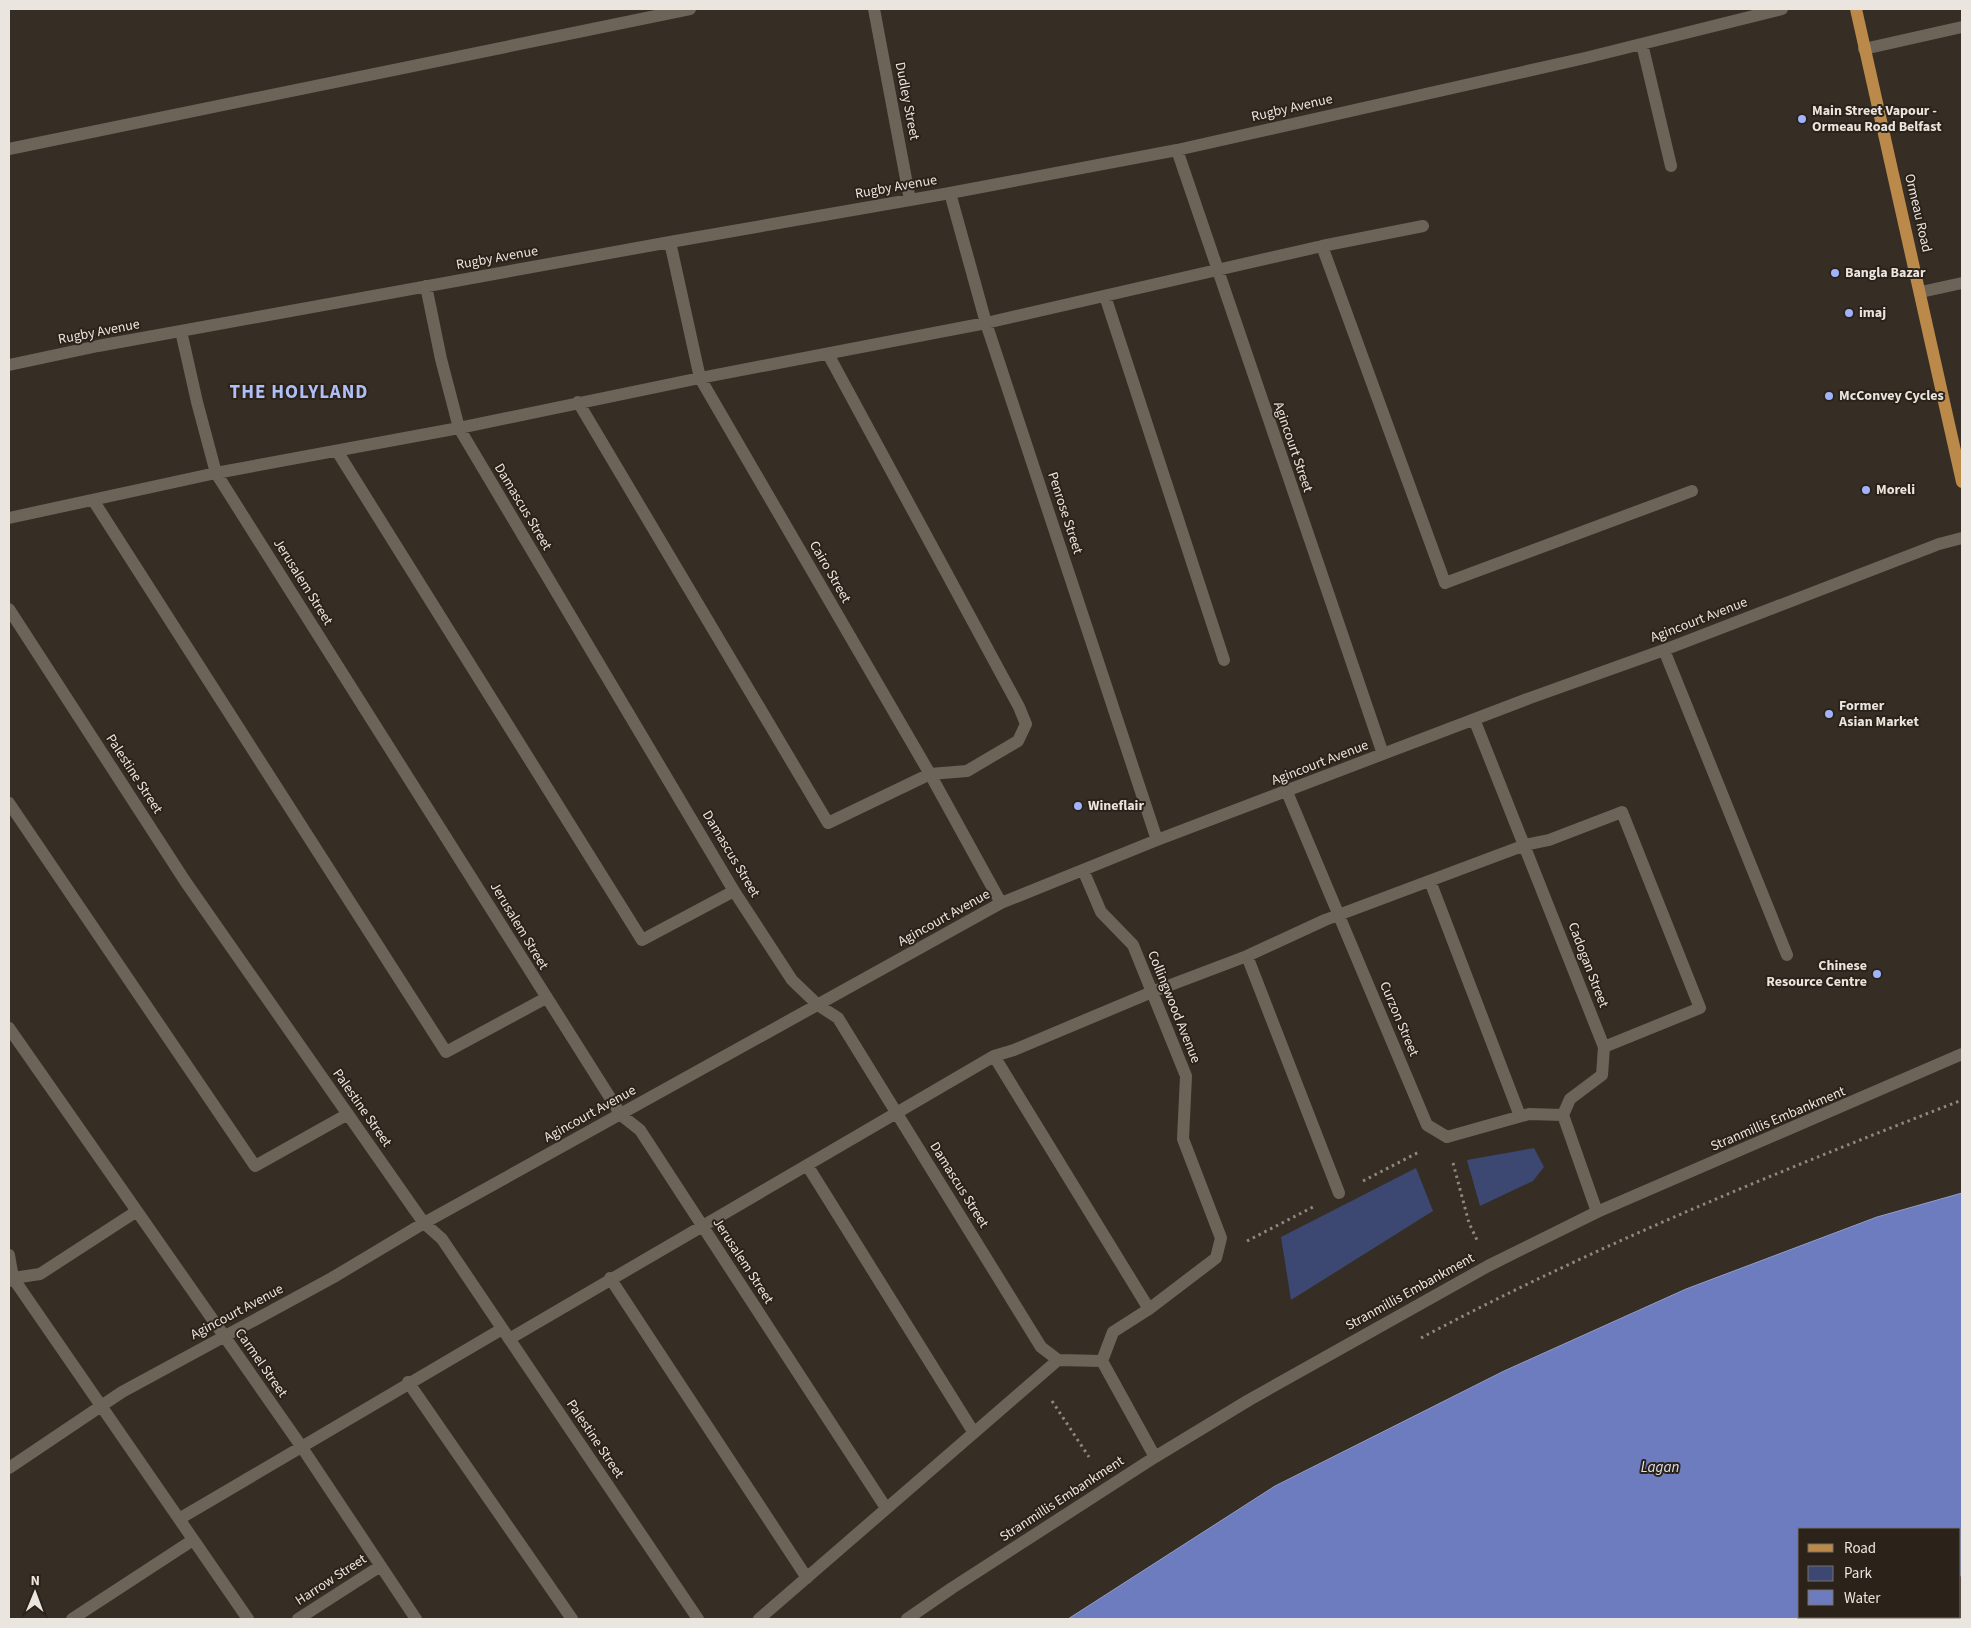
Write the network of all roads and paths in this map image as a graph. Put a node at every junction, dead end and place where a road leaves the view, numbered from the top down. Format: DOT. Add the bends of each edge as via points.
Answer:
graph roads {
  1 [pos="690,9"];
  2 [pos="874,9"];
  3 [pos="1782,9"];
  4 [pos="1856,9"];
  5 [pos="1962,27"];
  6 [pos="1642,44"];
  7 [pos="1864,49"];
  8 [pos="9,148"];
  9 [pos="1177,150"];
  10 [pos="1671,166"];
  11 [pos="950,193"];
  12 [pos="910,200"];
  13 [pos="1423,226"];
  14 [pos="670,242"];
  15 [pos="1322,246"];
  16 [pos="1216,270"];
  17 [pos="1962,283"];
  18 [pos="426,286"];
  19 [pos="1921,292"];
  20 [pos="1104,296"];
  21 [pos="986,323"];
  22 [pos="181,331"];
  23 [pos="828,354"];
  24 [pos="9,365"];
  25 [pos="700,378"];
  26 [pos="578,402"];
  27 [pos="459,428"];
  28 [pos="337,451"];
  29 [pos="216,473"];
  30 [pos="1962,482"];
  31 [pos="1692,490"];
  32 [pos="93,500"];
  33 [pos="9,518"];
  34 [pos="1962,538"];
  35 [pos="9,609"];
  36 [pos="1664,650"];
  37 [pos="1224,660"];
  38 [pos="1474,719"];
  39 [pos="1383,754"];
  40 [pos="930,774"];
  41 [pos="1287,792"];
  42 [pos="9,803"];
  43 [pos="1157,840"];
  44 [pos="1525,845"];
  45 [pos="1083,870"];
  46 [pos="1430,881"];
  47 [pos="734,891"];
  48 [pos="1001,903"];
  49 [pos="1340,915"];
  50 [pos="1787,954"];
  51 [pos="1247,956"];
  52 [pos="1152,992"];
  53 [pos="546,998"];
  54 [pos="818,1005"];
  55 [pos="9,1028"];
  56 [pos="1604,1047"];
  57 [pos="1962,1054"];
  58 [pos="994,1056"];
  59 [pos="1962,1100"];
  60 [pos="348,1114"];
  61 [pos="896,1114"];
  62 [pos="620,1115"];
  63 [pos="1563,1115"];
  64 [pos="1520,1116"];
  65 [pos="1447,1137"];
  66 [pos="807,1165"];
  67 [pos="1339,1193"];
  68 [pos="137,1211"];
  69 [pos="1597,1212"];
  70 [pos="424,1223"];
  71 [pos="1469,1223"];
  72 [pos="701,1225"];
  73 [pos="9,1255"];
  74 [pos="610,1278"];
  75 [pos="11,1279"];
  76 [pos="1149,1309"];
  77 [pos="505,1334"];
  78 [pos="224,1335"];
  79 [pos="1414,1342"];
  80 [pos="1058,1360"];
  81 [pos="1102,1361"];
  82 [pos="1038,1378"];
  83 [pos="408,1382"];
  84 [pos="100,1407"];
  85 [pos="974,1433"];
  86 [pos="301,1446"];
  87 [pos="1089,1457"];
  88 [pos="1155,1457"];
  89 [pos="9,1468"];
  90 [pos="886,1508"];
  91 [pos="179,1519"];
  92 [pos="193,1540"];
  93 [pos="379,1567"];
  94 [pos="807,1578"];
  95 [pos="72,1619"];
  96 [pos="248,1619"];
  97 [pos="298,1619"];
  98 [pos="416,1619"];
  99 [pos="572,1619"];
  100 [pos="698,1619"];
  101 [pos="759,1619"];
  102 [pos="907,1619"];
  1 -- 8 [label="street"];
  2 -- 12 [label="street, Dudley Street"];
  3 -- 6 [label="street, Rugby Avenue"];
  4 -- 7 [label="main road, Ormeau Road"];
  5 -- 7 [label="street"];
  6 -- 9 [label="street, Rugby Avenue"];
  6 -- 10 [label="street"];
  7 -- 19 [label="main road, Ormeau Road"];
  9 -- 11 [label="street, Rugby Avenue"];
  9 -- 16 [label="street, Agincourt Street"];
  11 -- 12 [label="street, Rugby Avenue"];
  11 -- 21 [label="street, Penrose Street"];
  12 -- 14 [label="street, Rugby Avenue"];
  13 -- 15 [label="street"];
  14 -- 18 [label="street, Rugby Avenue"];
  14 -- 25 [label="street, Cairo Street"];
  15 -- 16 [label="street"];
  15 -- 31 [label="street" via="1445,583"];
  16 -- 20 [label="street"];
  16 -- 39 [label="street, Agincourt Street"];
  17 -- 19 [label="street"];
  18 -- 22 [label="street, Rugby Avenue"];
  18 -- 27 [label="street, Damascus Street"];
  19 -- 30 [label="main road, Ormeau Road"];
  20 -- 21 [label="street"];
  20 -- 37 [label="street"];
  21 -- 23 [label="street"];
  21 -- 43 [label="street, Penrose Street"];
  22 -- 24 [label="street, Rugby Avenue"];
  22 -- 29 [label="street, Jerusalem Street"];
  23 -- 25 [label="street"];
  23 -- 40 [label="street" via="1026,724 1018,741 967,771"];
  25 -- 26 [label="street"];
  25 -- 40 [label="street, Cairo Street"];
  26 -- 27 [label="street"];
  26 -- 40 [label="street" via="828,822"];
  27 -- 28 [label="street"];
  27 -- 47 [label="street, Damascus Street"];
  28 -- 29 [label="street"];
  28 -- 47 [label="street" via="642,940"];
  29 -- 32 [label="street"];
  29 -- 53 [label="street, Jerusalem Street"];
  32 -- 33 [label="street"];
  32 -- 53 [label="street" via="446,1052"];
  34 -- 36 [label="street, Agincourt Avenue"];
  35 -- 60 [label="street, Palestine Street" via="185,881"];
  36 -- 38 [label="street, Agincourt Avenue"];
  36 -- 50 [label="street"];
  38 -- 39 [label="street, Agincourt Avenue"];
  38 -- 44 [label="street, Cadogan Street"];
  39 -- 41 [label="street, Agincourt Avenue"];
  40 -- 48 [label="street, Cairo Street"];
  41 -- 43 [label="street, Agincourt Avenue"];
  41 -- 49 [label="street, Curzon Street"];
  42 -- 60 [label="street" via="255,1166"];
  43 -- 45 [label="street, Agincourt Avenue"];
  44 -- 46 [label="street"];
  44 -- 56 [label="street, Cadogan Street"];
  44 -- 56 [label="street" via="1549,840 1622,812 1700,1008"];
  45 -- 48 [label="street, Agincourt Avenue"];
  45 -- 52 [label="street, Collingwood Avenue" via="1101,912 1133,945"];
  46 -- 49 [label="street"];
  46 -- 64 [label="street"];
  47 -- 54 [label="street, Damascus Street" via="792,980"];
  48 -- 54 [label="street, Agincourt Avenue"];
  49 -- 51 [label="street"];
  49 -- 65 [label="street, Curzon Street" via="1427,1125"];
  51 -- 52 [label="street"];
  51 -- 67 [label="street"];
  52 -- 58 [label="street"];
  52 -- 76 [label="street, Collingwood Avenue" via="1186,1076 1184,1139 1221,1238 1216,1258"];
  53 -- 62 [label="street, Jerusalem Street"];
  54 -- 61 [label="street, Damascus Street" via="838,1018"];
  54 -- 62 [label="street, Agincourt Avenue"];
  55 -- 68 [label="street, Carmel Street"];
  56 -- 63 [label="street, Cadogan Street" via="1602,1074 1570,1099"];
  57 -- 69 [label="street, Stranmillis Embankment"];
  58 -- 61 [label="street"];
  58 -- 76 [label="street"];
  59 -- 79 [label="path" via="1697,1205 1501,1296"];
  60 -- 70 [label="street, Palestine Street"];
  61 -- 66 [label="street"];
  61 -- 80 [label="street, Damascus Street" via="1041,1347"];
  62 -- 70 [label="street, Agincourt Avenue"];
  62 -- 72 [label="street, Jerusalem Street" via="640,1130"];
  63 -- 64 [label="street"];
  63 -- 69 [label="street"];
  64 -- 65 [label="street"];
  65 -- 71 [label="path"];
  66 -- 72 [label="street"];
  66 -- 85 [label="street"];
  68 -- 75 [label="street" via="40,1274"];
  68 -- 78 [label="street, Carmel Street"];
  69 -- 88 [label="street, Stranmillis Embankment" via="1488,1266 1249,1400"];
  70 -- 77 [label="street, Palestine Street" via="442,1239"];
  70 -- 78 [label="street, Agincourt Avenue" via="332,1278"];
  72 -- 74 [label="street"];
  72 -- 90 [label="street, Jerusalem Street"];
  73 -- 75 [label="street"];
  74 -- 77 [label="street"];
  74 -- 94 [label="street"];
  75 -- 84 [label="street"];
  76 -- 81 [label="street, Collingwood Avenue" via="1113,1332"];
  77 -- 83 [label="street"];
  77 -- 100 [label="street, Palestine Street"];
  78 -- 84 [label="street, Agincourt Avenue"];
  78 -- 86 [label="street, Carmel Street"];
  80 -- 81 [label="street"];
  80 -- 82 [label="street"];
  81 -- 88 [label="street"];
  82 -- 85 [label="street"];
  82 -- 87 [label="path"];
  83 -- 86 [label="street"];
  83 -- 99 [label="street"];
  84 -- 89 [label="street, Agincourt Avenue"];
  84 -- 91 [label="street"];
  85 -- 90 [label="street"];
  86 -- 91 [label="street"];
  86 -- 93 [label="street, Carmel Street"];
  88 -- 102 [label="street, Stranmillis Embankment"];
  90 -- 94 [label="street"];
  91 -- 92 [label="street"];
  92 -- 95 [label="street"];
  92 -- 96 [label="street"];
  93 -- 97 [label="street, Harrow Street"];
  93 -- 98 [label="street, Carmel Street"];
  94 -- 101 [label="street"];
}
